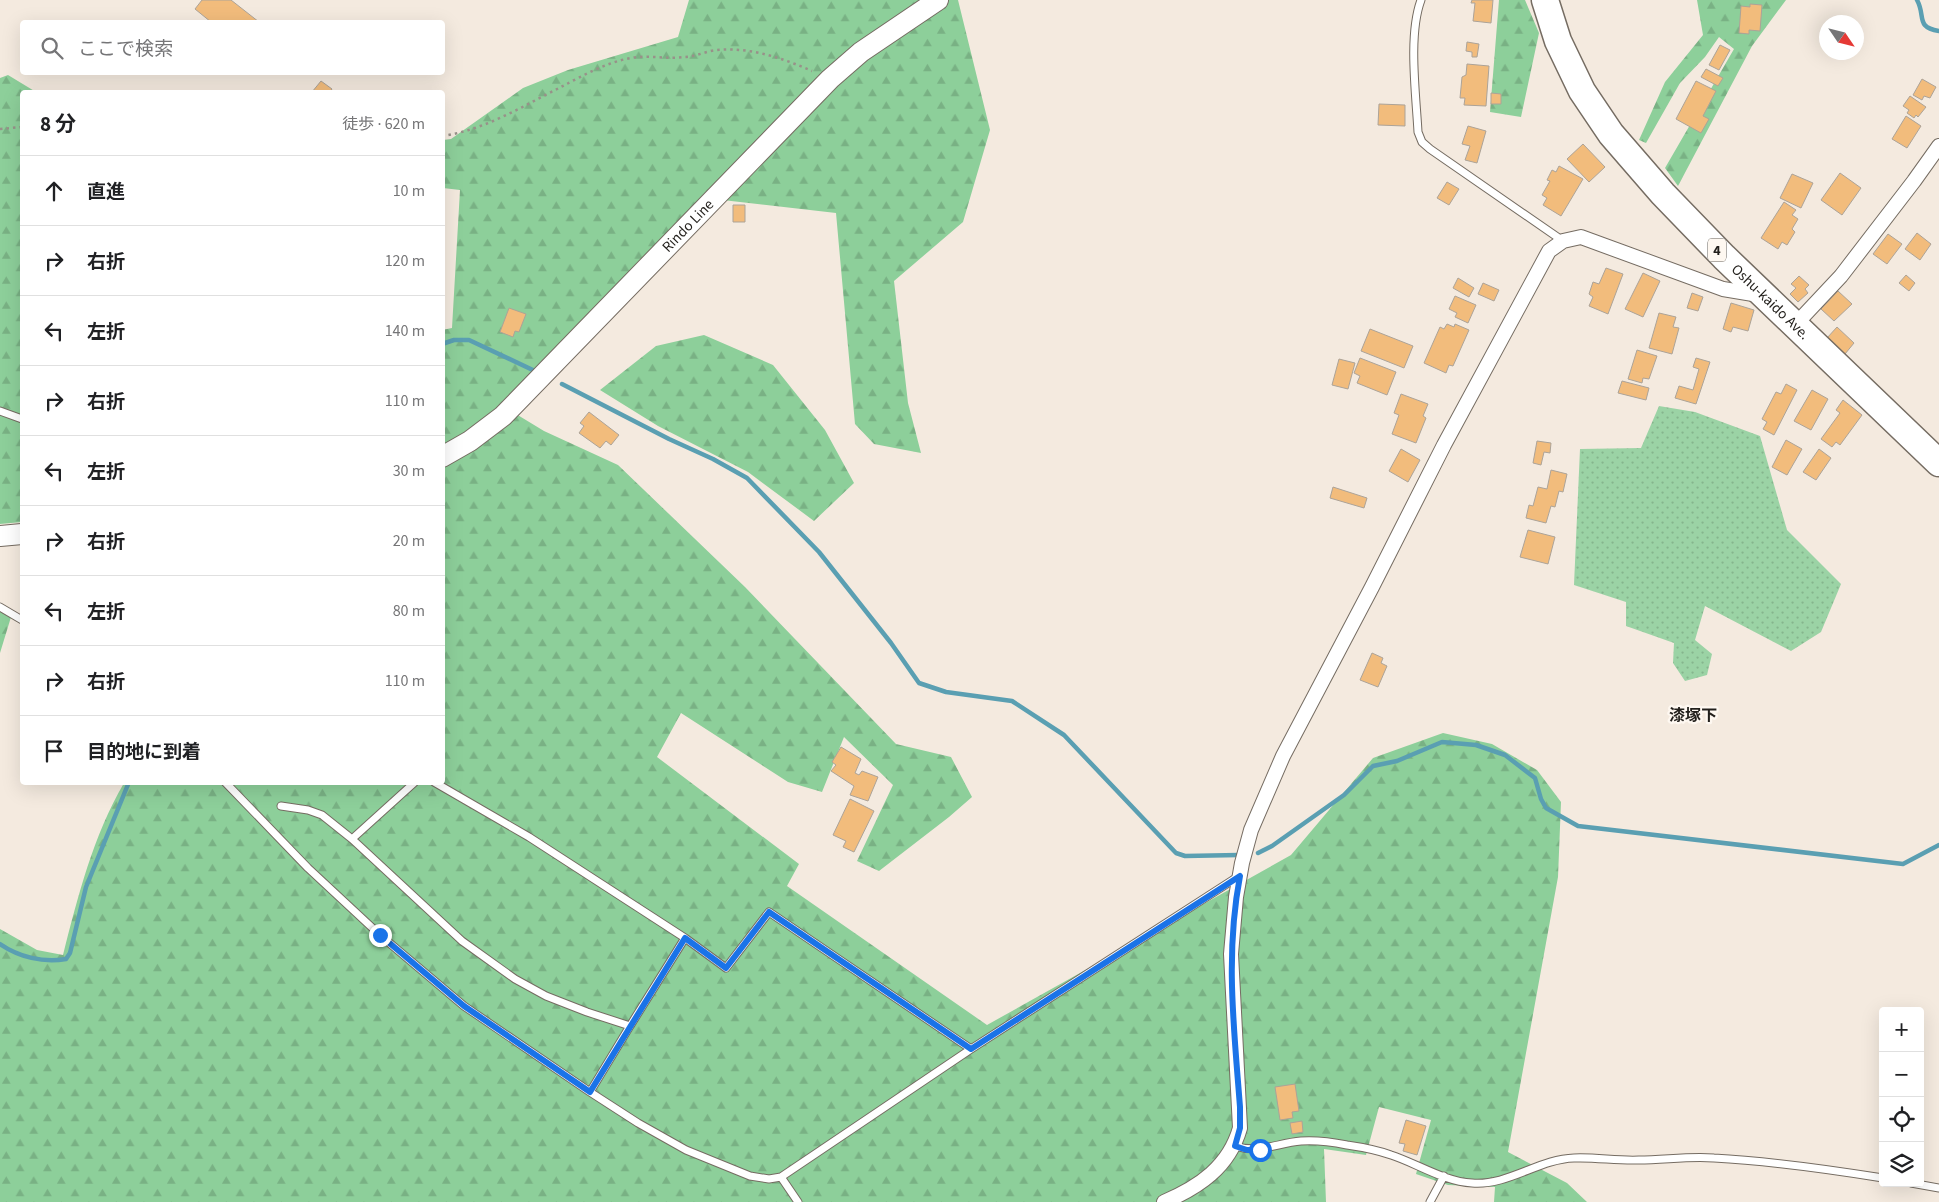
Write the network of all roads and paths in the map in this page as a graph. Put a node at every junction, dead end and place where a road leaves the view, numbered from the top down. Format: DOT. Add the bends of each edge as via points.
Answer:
graph roads {
  1 [pos="938,0"];
  2 [pos="1421,0"];
  3 [pos="1545,0"];
  4 [pos="830,79"];
  5 [pos="20,127"];
  6 [pos="0,129"];
  7 [pos="445,136"];
  8 [pos="1939,146"];
  9 [pos="1563,241"];
  10 [pos="1765,296"];
  11 [pos="1795,325"];
  12 [pos="0,411"];
  13 [pos="20,418"];
  14 [pos="445,455"];
  15 [pos="1939,464"];
  16 [pos="20,534"];
  17 [pos="0,536"];
  18 [pos="0,607"];
  19 [pos="20,619"];
  20 [pos="229,785"];
  21 [pos="412,785"];
  22 [pos="439,785"];
  23 [pos="280,806"];
  24 [pos="352,839"];
  25 [pos="1240,876"];
  26 [pos="685,938"];
  27 [pos="630,1026"];
  28 [pos="971,1049"];
  29 [pos="590,1092"];
  30 [pos="1235,1146"];
  31 [pos="1444,1176"];
  32 [pos="781,1177"];
  33 [pos="1879,1177"];
  34 [pos="1924,1185"];
  35 [pos="1939,1188"];
  36 [pos="798,1202"];
  37 [pos="1164,1202"];
  38 [pos="1430,1202"];
  1 -- 4 [label="street, Rindo Line" via="860,52"];
  2 -- 9 [label="lane" via="1414,33 1418,132 1422,142"];
  3 -- 10 [label="highway, Oshu-kaido Ave. / 4" via="1558,41 1582,91 1611,134 1663,194"];
  4 -- 7 [label="path" via="753,50 716,50 686,57 637,58 611,64 502,118"];
  4 -- 14 [label="street, Rindo Line" via="503,416"];
  5 -- 6 [label="path"];
  8 -- 11 [label="street" via="1841,276"];
  9 -- 10 [label="street" via="1581,237 1723,289"];
  9 -- 25 [label="street" via="1549,251 1283,756 1251,830"];
  10 -- 11 [label="highway, Oshu-kaido Ave. / 4"];
  11 -- 15 [label="highway, Oshu-kaido Ave. / 4"];
  12 -- 13 [label="lane"];
  16 -- 17 [label="street"];
  18 -- 19 [label="lane"];
  20 -- 29 [label="lane" via="308,868 380,935 464,1006"];
  21 -- 24 [label="lane"];
  22 -- 26 [label="lane" via="529,837"];
  23 -- 24 [label="lane" via="322,815"];
  24 -- 27 [label="lane" via="462,941 515,979 546,996"];
  25 -- 28 [label="lane"];
  25 -- 30 [label="street" via="1230,954 1240,1107 1240,1128"];
  26 -- 27 [label="lane"];
  26 -- 28 [label="lane" via="726,968 769,912"];
  27 -- 29 [label="lane"];
  28 -- 32 [label="lane"];
  29 -- 32 [label="lane" via="686,1150 750,1176"];
  30 -- 31 [label="lane" via="1260,1150 1302,1141 1347,1145 1390,1154"];
  30 -- 37 [label="street" via="1209,1176 1190,1190"];
  31 -- 33 [label="lane" via="1483,1184 1549,1162 1573,1158 1712,1158 1773,1162"];
  31 -- 38 [label="lane"];
  32 -- 36 [label="lane"];
  34 -- 35 [label="lane"];
}
